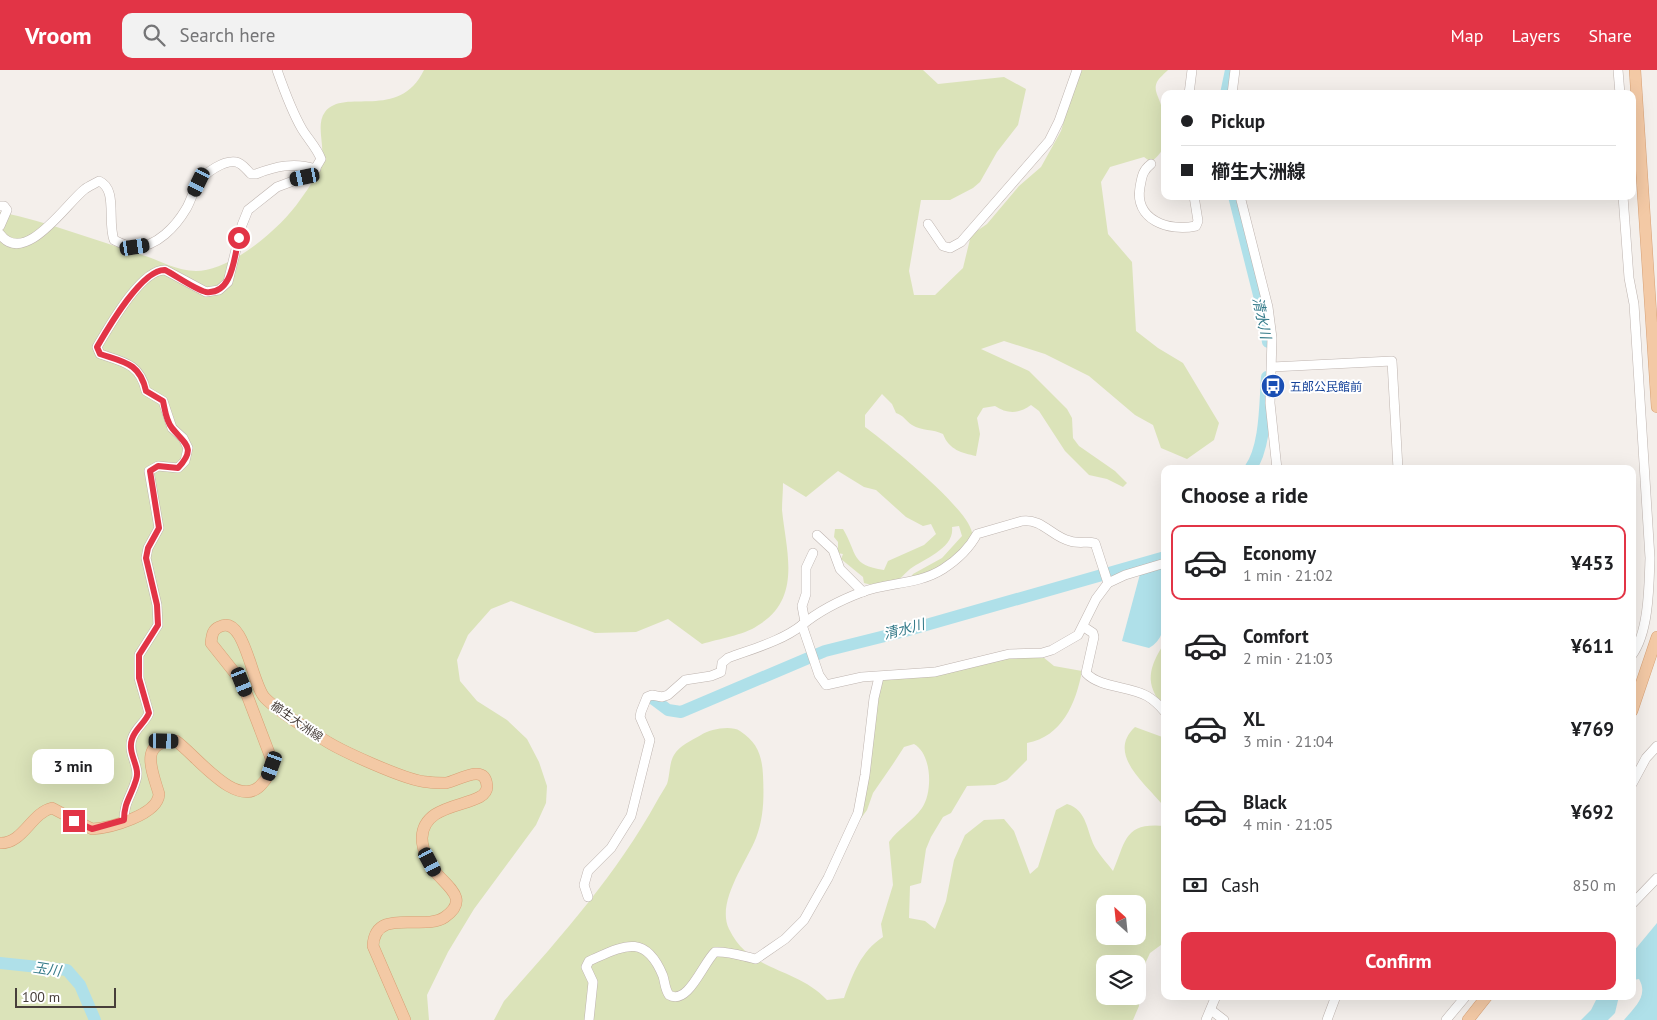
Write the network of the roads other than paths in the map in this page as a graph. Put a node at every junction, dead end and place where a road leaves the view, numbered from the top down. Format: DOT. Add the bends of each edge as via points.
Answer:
graph roads {
  1 [pos="277,70"];
  2 [pos="1077,70"];
  3 [pos="1192,70"];
  4 [pos="1235,70"];
  5 [pos="1618,70"];
  6 [pos="1635,70"];
  7 [pos="1190,90"];
  8 [pos="1232,90"];
  9 [pos="1620,90"];
  10 [pos="1151,164"];
  11 [pos="316,169"];
  12 [pos="1195,200"];
  13 [pos="1241,200"];
  14 [pos="1623,200"];
  15 [pos="0,206"];
  16 [pos="928,224"];
  17 [pos="0,226"];
  18 [pos="0,234"];
  19 [pos="1272,367"];
  20 [pos="1657,407"];
  21 [pos="1277,465"];
  22 [pos="1398,465"];
  23 [pos="816,535"];
  24 [pos="813,553"];
  25 [pos="1161,564"];
  26 [pos="1108,583"];
  27 [pos="863,592"];
  28 [pos="803,624"];
  29 [pos="1084,627"];
  30 [pos="1657,636"];
  31 [pos="1636,647"];
  32 [pos="879,677"];
  33 [pos="1636,699"];
  34 [pos="1161,708"];
  35 [pos="1657,746"];
  36 [pos="1636,777"];
  37 [pos="124,820"];
  38 [pos="0,843"];
  39 [pos="1657,878"];
  40 [pos="588,897"];
  41 [pos="1636,900"];
  42 [pos="1215,1000"];
  43 [pos="1334,1000"];
  44 [pos="1463,1000"];
  45 [pos="1484,1000"];
  46 [pos="1211,1010"];
  47 [pos="405,1020"];
  48 [pos="589,1020"];
  49 [pos="1206,1020"];
  50 [pos="1224,1020"];
  51 [pos="1327,1020"];
  52 [pos="1446,1020"];
  53 [pos="1468,1020"];
  1 -- 11 [label="street" via="302,130 319,153 321,159"];
  2 -- 16 [label="street" via="1060,121 1049,141 961,242 950,248 942,246"];
  3 -- 7 [label="street"];
  4 -- 8 [label="street"];
  5 -- 9 [label="street"];
  6 -- 20 [label="main road"];
  10 -- 12 [label="street" via="1143,170 1138,196 1143,212 1153,219 1184,229 1196,226 1198,221"];
  11 -- 18 [label="street" via="287,165 250,174 243,165 227,163 210,171 199,182 175,225 164,236 145,246 135,247 114,240 110,227 110,193 108,187 99,181 86,188 46,231 13,243"];
  11 -- 37 [label="street" via="312,174 277,187 248,210 228,282 219,290 206,292 165,270 158,270 147,276 97,347 100,354 125,362 141,374 146,391 163,401 172,428 188,448 185,461 178,468 158,466 150,471 159,528 146,558 157,605 158,625 139,655 139,678 149,713 131,740 130,754 137,773 124,807"];
  13 -- 19 [label="street" via="1268,307"];
  14 -- 31 [label="street" via="1634,304 1650,558 1648,600"];
  15 -- 17 [label="street" via="7,210"];
  19 -- 21 [label="street" via="1270,403"];
  19 -- 22 [label="street" via="1392,361"];
  23 -- 27 [label="street" via="831,548 840,568"];
  24 -- 28 [label="street" via="806,568"];
  25 -- 26 [label="street"];
  26 -- 27 [label="street" via="1095,543 1070,541 1029,520 977,534 958,558 926,578"];
  26 -- 29 [label="street" via="1096,599"];
  27 -- 28 [label="street"];
  28 -- 32 [label="street" via="819,675 826,685 839,680"];
  28 -- 40 [label="street" via="728,658 722,663 721,672 685,680 668,695 652,694 647,698 640,717 650,740 632,816 611,848 588,872 584,885"];
  29 -- 32 [label="street" via="1078,635 1042,653 1009,654 934,672"];
  29 -- 34 [label="street" via="1094,637 1086,673 1089,677 1146,695"];
  30 -- 33 [label="main road"];
  32 -- 48 [label="street" via="858,813 828,878 804,920 785,939 756,959 728,951 714,952 690,987 677,998 668,995 662,975 641,947 630,945 589,961 586,967 593,982"];
  35 -- 36 [label="street"];
  37 -- 38 [label="main road, 櫛生大洲線" via="92,829 52,808 42,810 16,839"];
  37 -- 47 [label="main road, 櫛生大洲線" via="148,812 159,800 149,758 154,747 164,741 176,741 224,785 238,792 258,788 268,778 271,758 242,682 211,643 216,628 224,624 238,631 255,682 264,697 324,740 424,782 446,783 478,774 487,786 485,793 479,799 440,810 428,820 423,831 424,850 437,874 456,894 451,912 443,919 391,922 374,940 373,946"];
  39 -- 41 [label="street"];
  42 -- 46 [label="street"];
  43 -- 51 [label="street"];
  44 -- 52 [label="street"];
  45 -- 53 [label="main road"];
  46 -- 49 [label="street"];
  46 -- 50 [label="street"];
}
